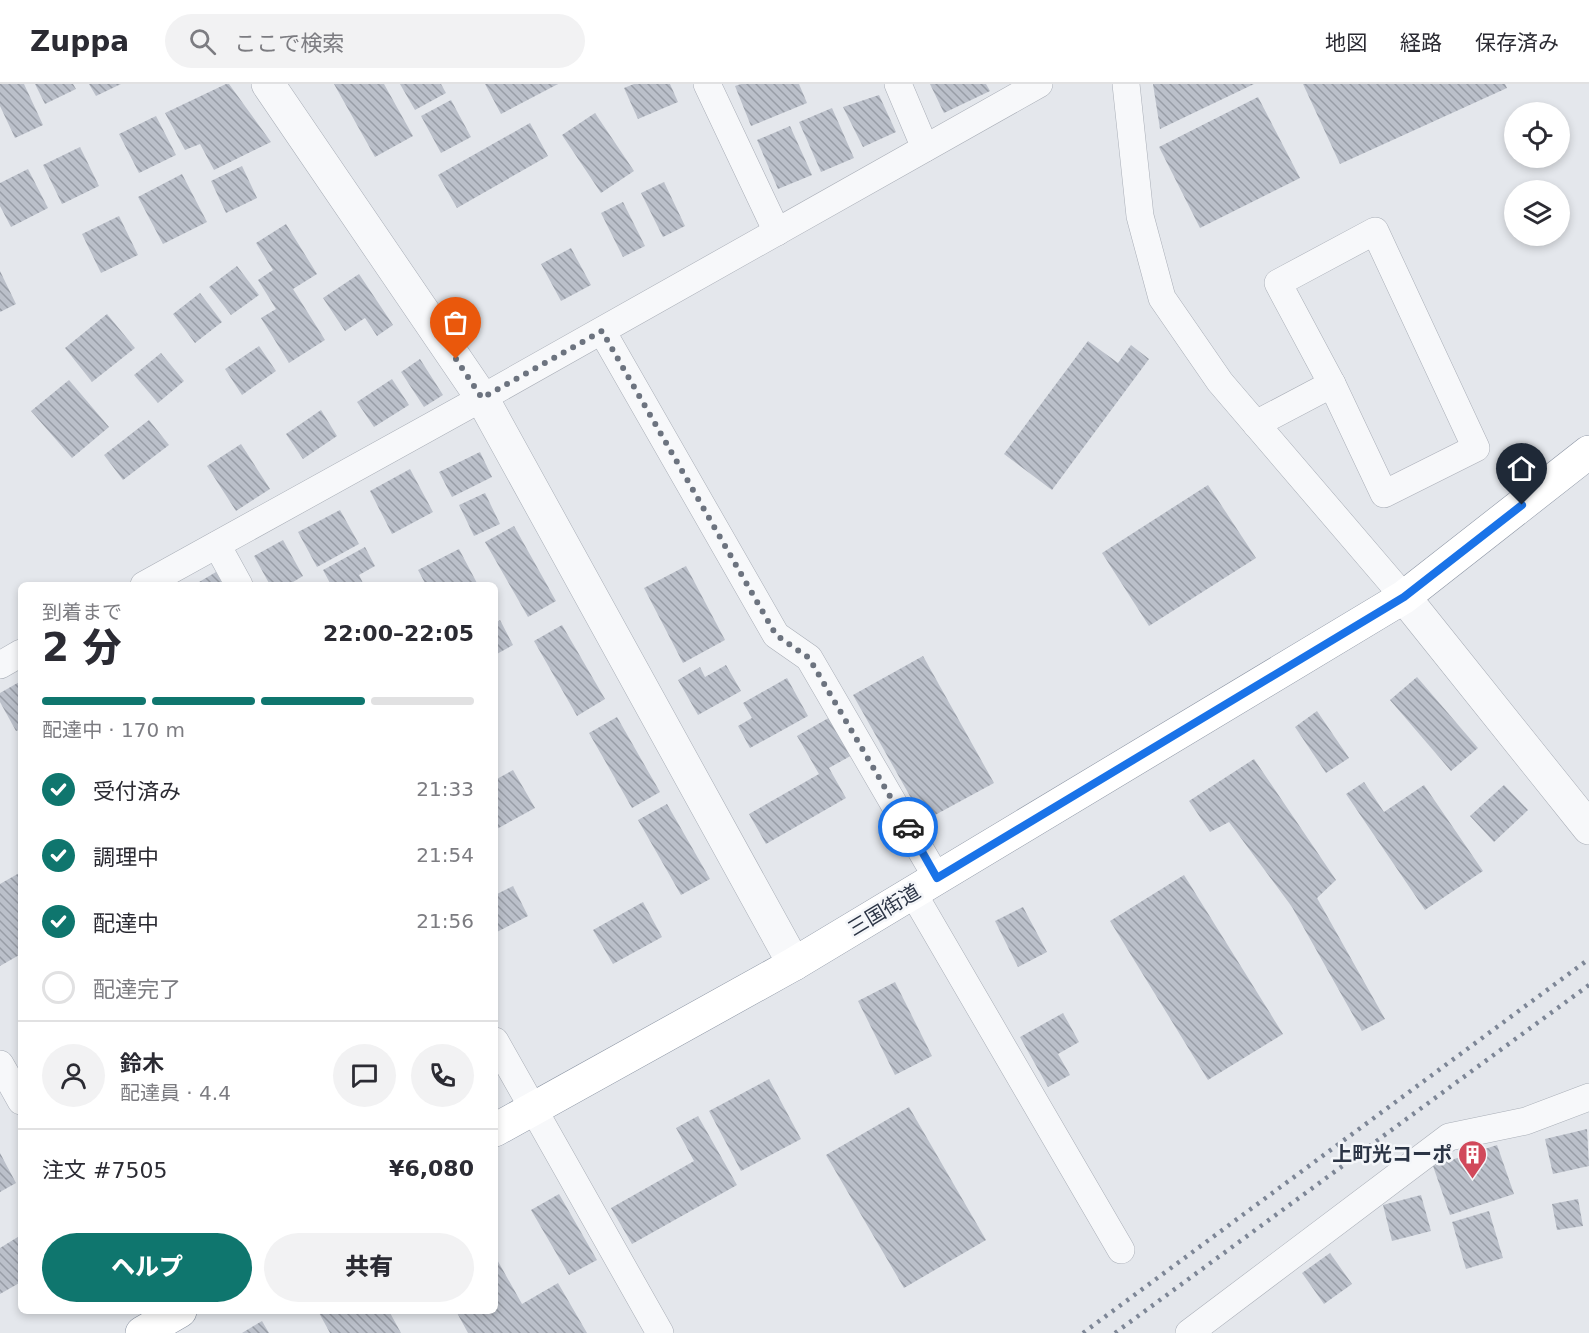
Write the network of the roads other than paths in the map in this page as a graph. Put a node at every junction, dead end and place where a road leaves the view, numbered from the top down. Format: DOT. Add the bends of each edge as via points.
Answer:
graph roads {
  1 [pos="268,84"];
  2 [pos="707,84"];
  3 [pos="898,84"];
  4 [pos="1039,84"];
  5 [pos="1126,84"];
  6 [pos="925,148"];
  7 [pos="777,232"];
  8 [pos="602,331"];
  9 [pos="1332,384"];
  10 [pos="482,398"];
  11 [pos="1256,424"];
  12 [pos="1589,452"];
  13 [pos="217,545"];
  14 [pos="149,582"];
  15 [pos="237,582"];
  16 [pos="1404,597"];
  17 [pos="18,655"];
  18 [pos="0,665"];
  19 [pos="1589,828"];
  20 [pos="925,885"];
  21 [pos="794,964"];
  22 [pos="498,1046"];
  23 [pos="0,1064"];
  24 [pos="18,1096"];
  25 [pos="1589,1097"];
  26 [pos="533,1108"];
  27 [pos="498,1128"];
  28 [pos="1121,1250"];
  29 [pos="173,1314"];
  30 [pos="144,1327"];
  31 [pos="660,1333"];
  32 [pos="1189,1333"];
  1 -- 10 [label="street"];
  2 -- 7 [label="street"];
  3 -- 6 [label="street"];
  4 -- 6 [label="street"];
  5 -- 11 [label="street" via="1140,216 1162,298 1220,382"];
  6 -- 7 [label="street"];
  7 -- 8 [label="street"];
  8 -- 10 [label="street"];
  8 -- 20 [label="street" via="776,635 809,658"];
  9 -- 9 [label="street" via="1384,495 1476,448 1375,231 1278,283"];
  9 -- 11 [label="street"];
  10 -- 13 [label="street"];
  10 -- 21 [label="street"];
  11 -- 16 [label="street"];
  12 -- 16 [label="highway, 三国街道"];
  13 -- 14 [label="street"];
  13 -- 15 [label="street"];
  16 -- 19 [label="street"];
  16 -- 20 [label="highway, 三国街道"];
  17 -- 18 [label="street"];
  20 -- 21 [label="highway, 三国街道"];
  20 -- 28 [label="street"];
  21 -- 26 [label="highway, 三国街道"];
  22 -- 26 [label="street"];
  23 -- 24 [label="street"];
  25 -- 32 [label="street" via="1526,1121 1449,1137"];
  26 -- 27 [label="highway, 三国街道"];
  26 -- 31 [label="street"];
  29 -- 30 [label="highway"];
}
